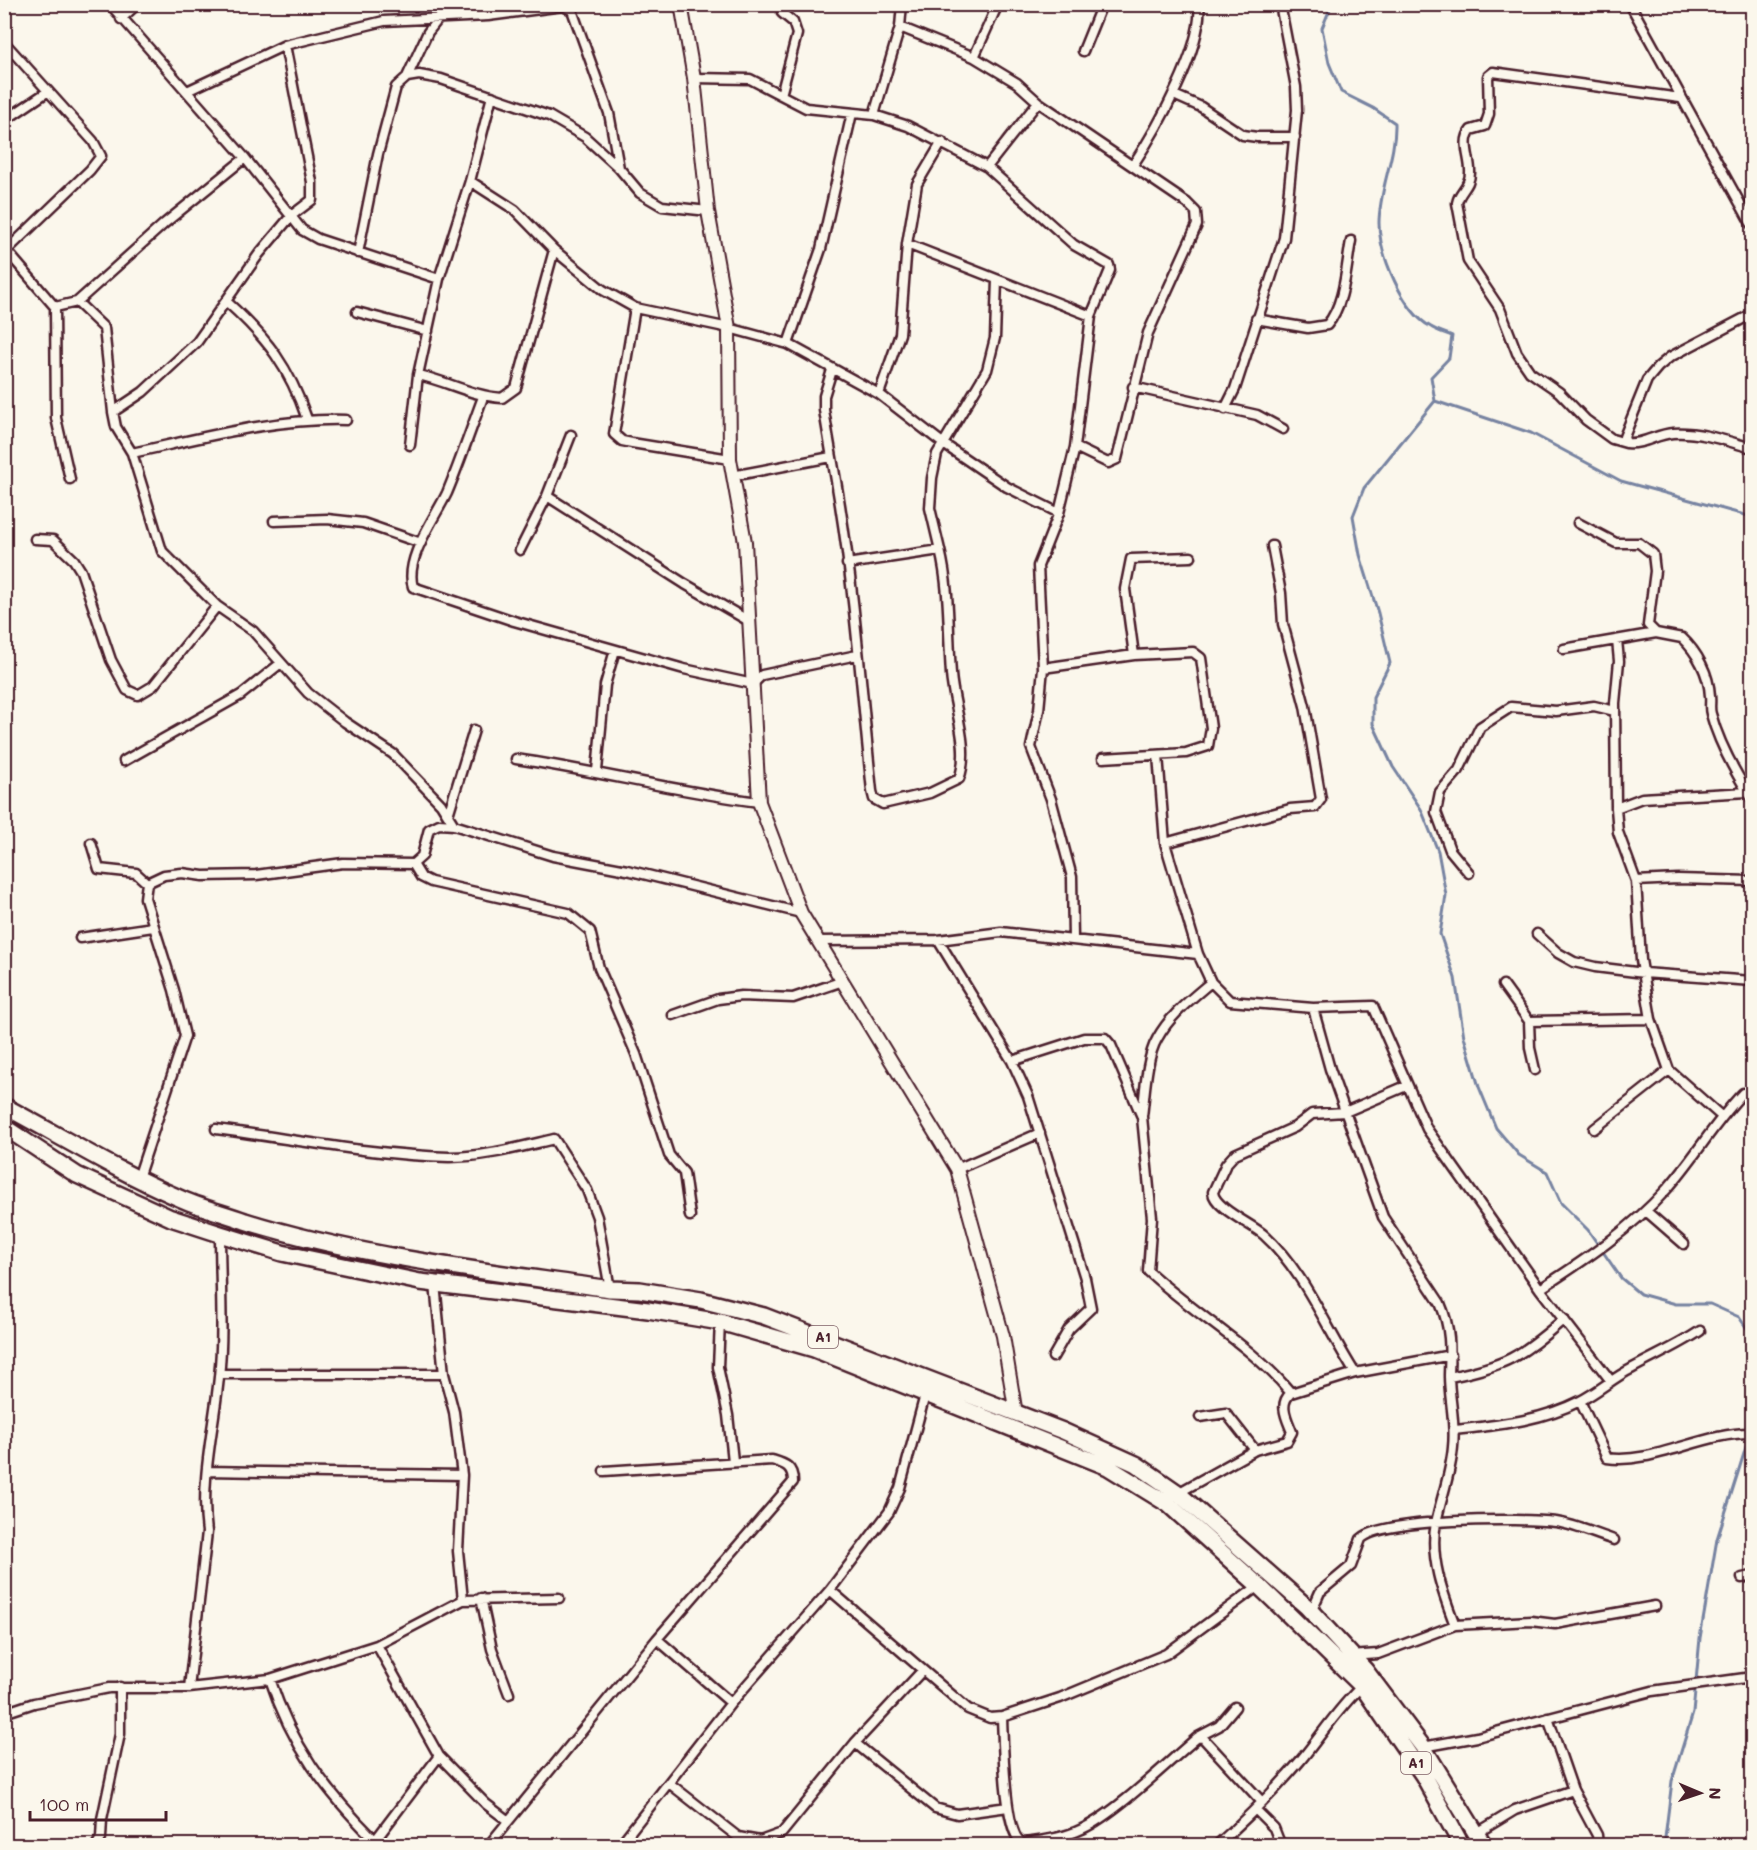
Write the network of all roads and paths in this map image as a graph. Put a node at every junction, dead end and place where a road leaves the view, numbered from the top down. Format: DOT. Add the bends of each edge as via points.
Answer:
graph roads {
  1 [pos="110,4"];
  2 [pos="137,4"];
  3 [pos="453,4"];
  4 [pos="681,4"];
  5 [pos="782,4"];
  6 [pos="902,4"];
  7 [pos="998,4"];
  8 [pos="1102,4"];
  9 [pos="1199,4"];
  10 [pos="1280,4"];
  11 [pos="1630,4"];
  12 [pos="453,16"];
  13 [pos="440,17"];
  14 [pos="121,19"];
  15 [pos="900,27"];
  16 [pos="4,42"];
  17 [pos="285,45"];
  18 [pos="1083,51"];
  19 [pos="974,57"];
  20 [pos="407,77"];
  21 [pos="694,78"];
  22 [pos="187,91"];
  23 [pos="47,92"];
  24 [pos="781,95"];
  25 [pos="1174,95"];
  26 [pos="492,96"];
  27 [pos="1680,98"];
  28 [pos="1038,102"];
  29 [pos="852,113"];
  30 [pos="874,115"];
  31 [pos="4,121"];
  32 [pos="1295,137"];
  33 [pos="942,142"];
  34 [pos="245,158"];
  35 [pos="1133,165"];
  36 [pos="987,167"];
  37 [pos="619,168"];
  38 [pos="470,182"];
  39 [pos="708,211"];
  40 [pos="291,216"];
  41 [pos="1752,225"];
  42 [pos="1351,241"];
  43 [pos="907,244"];
  44 [pos="554,250"];
  45 [pos="5,251"];
  46 [pos="358,253"];
  47 [pos="439,279"];
  48 [pos="997,280"];
  49 [pos="77,302"];
  50 [pos="227,302"];
  51 [pos="55,307"];
  52 [pos="635,308"];
  53 [pos="357,312"];
  54 [pos="1752,314"];
  55 [pos="1091,316"];
  56 [pos="1256,319"];
  57 [pos="729,328"];
  58 [pos="428,331"];
  59 [pos="788,344"];
  60 [pos="832,370"];
  61 [pos="418,375"];
  62 [pos="1133,387"];
  63 [pos="879,394"];
  64 [pos="483,397"];
  65 [pos="1225,409"];
  66 [pos="112,412"];
  67 [pos="307,419"];
  68 [pos="346,420"];
  69 [pos="1282,429"];
  70 [pos="571,435"];
  71 [pos="1626,443"];
  72 [pos="410,445"];
  73 [pos="945,445"];
  74 [pos="1075,447"];
  75 [pos="1752,448"];
  76 [pos="132,453"];
  77 [pos="831,458"];
  78 [pos="730,459"];
  79 [pos="732,476"];
  80 [pos="70,479"];
  81 [pos="547,496"];
  82 [pos="1059,513"];
  83 [pos="274,521"];
  84 [pos="1578,523"];
  85 [pos="34,539"];
  86 [pos="421,543"];
  87 [pos="1272,546"];
  88 [pos="520,550"];
  89 [pos="940,550"];
  90 [pos="1191,557"];
  91 [pos="847,564"];
  92 [pos="218,606"];
  93 [pos="749,621"];
  94 [pos="1656,633"];
  95 [pos="1617,640"];
  96 [pos="1564,649"];
  97 [pos="615,650"];
  98 [pos="857,655"];
  99 [pos="1134,655"];
  100 [pos="281,663"];
  101 [pos="1043,668"];
  102 [pos="753,684"];
  103 [pos="1615,711"];
  104 [pos="474,730"];
  105 [pos="1158,754"];
  106 [pos="1103,758"];
  107 [pos="516,759"];
  108 [pos="124,761"];
  109 [pos="597,771"];
  110 [pos="1750,796"];
  111 [pos="759,802"];
  112 [pos="1616,808"];
  113 [pos="448,815"];
  114 [pos="454,825"];
  115 [pos="91,843"];
  116 [pos="1165,843"];
  117 [pos="413,864"];
  118 [pos="1469,873"];
  119 [pos="1636,881"];
  120 [pos="1752,881"];
  121 [pos="147,883"];
  122 [pos="801,913"];
  123 [pos="153,927"];
  124 [pos="1538,934"];
  125 [pos="80,938"];
  126 [pos="1072,939"];
  127 [pos="938,940"];
  128 [pos="819,941"];
  129 [pos="1198,954"];
  130 [pos="1644,973"];
  131 [pos="843,981"];
  132 [pos="1752,981"];
  133 [pos="1211,982"];
  134 [pos="1503,985"];
  135 [pos="1313,1008"];
  136 [pos="673,1015"];
  137 [pos="1652,1019"];
  138 [pos="1529,1021"];
  139 [pos="1012,1061"];
  140 [pos="1535,1070"];
  141 [pos="1669,1070"];
  142 [pos="1406,1086"];
  143 [pos="1752,1095"];
  144 [pos="4,1106"];
  145 [pos="1345,1112"];
  146 [pos="1721,1116"];
  147 [pos="1142,1117"];
  148 [pos="4,1127"];
  149 [pos="216,1129"];
  150 [pos="1594,1130"];
  151 [pos="1040,1133"];
  152 [pos="957,1169"];
  153 [pos="138,1178"];
  154 [pos="1646,1211"];
  155 [pos="690,1216"];
  156 [pos="220,1234"];
  157 [pos="1684,1244"];
  158 [pos="435,1284"];
  159 [pos="610,1289"];
  160 [pos="1540,1289"];
  161 [pos="1564,1319"];
  162 [pos="720,1322"];
  163 [pos="1700,1331"];
  164 [pos="1451,1355"];
  165 [pos="1053,1357"];
  166 [pos="1355,1373"];
  167 [pos="220,1374"];
  168 [pos="444,1374"];
  169 [pos="1449,1377"];
  170 [pos="1611,1382"];
  171 [pos="1291,1393"];
  172 [pos="925,1395"];
  173 [pos="1580,1401"];
  174 [pos="1016,1413"];
  175 [pos="1200,1417"];
  176 [pos="1455,1431"];
  177 [pos="1752,1433"];
  178 [pos="1255,1450"];
  179 [pos="733,1461"];
  180 [pos="207,1471"];
  181 [pos="604,1471"];
  182 [pos="462,1475"];
  183 [pos="1178,1493"];
  184 [pos="1436,1523"];
  185 [pos="1614,1540"];
  186 [pos="1272,1576"];
  187 [pos="1752,1576"];
  188 [pos="1742,1578"];
  189 [pos="1259,1586"];
  190 [pos="830,1590"];
  191 [pos="481,1598"];
  192 [pos="559,1598"];
  193 [pos="463,1600"];
  194 [pos="1307,1606"];
  195 [pos="1655,1606"];
  196 [pos="1455,1625"];
  197 [pos="657,1639"];
  198 [pos="377,1645"];
  199 [pos="1351,1656"];
  200 [pos="922,1671"];
  201 [pos="1752,1677"];
  202 [pos="270,1679"];
  203 [pos="1362,1686"];
  204 [pos="120,1687"];
  205 [pos="189,1689"];
  206 [pos="509,1694"];
  207 [pos="731,1703"];
  208 [pos="1235,1707"];
  209 [pos="4,1713"];
  210 [pos="1002,1717"];
  211 [pos="1548,1718"];
  212 [pos="1198,1737"];
  213 [pos="855,1743"];
  214 [pos="1423,1747"];
  215 [pos="439,1756"];
  216 [pos="669,1783"];
  217 [pos="1573,1790"];
  218 [pos="1262,1802"];
  219 [pos="1008,1807"];
  220 [pos="1256,1810"];
  221 [pos="507,1820"];
  222 [pos="1480,1839"];
  223 [pos="373,1842"];
  224 [pos="96,1845"];
  225 [pos="488,1845"];
  226 [pos="619,1845"];
  227 [pos="1216,1845"];
  228 [pos="1281,1845"];
  229 [pos="1462,1845"];
  230 [pos="1598,1845"];
  1 -- 14 [label="street"];
  2 -- 14 [label="street"];
  3 -- 12 [label="street"];
  4 -- 21 [label="street"];
  5 -- 24 [label="street" via="782,13 793,22 797,34"];
  6 -- 15 [label="street"];
  7 -- 19 [label="street"];
  8 -- 18 [label="street"];
  9 -- 25 [label="street" via="1201,21"];
  10 -- 32 [label="street" via="1296,87"];
  11 -- 27 [label="street"];
  12 -- 13 [label="street"];
  12 -- 37 [label="street" via="488,16 553,6 572,10 609,113"];
  13 -- 17 [label="street" via="384,21"];
  13 -- 20 [label="street" via="423,41"];
  14 -- 22 [label="street"];
  15 -- 19 [label="street"];
  15 -- 30 [label="street"];
  16 -- 23 [label="street"];
  17 -- 22 [label="street"];
  17 -- 40 [label="street" via="312,182 312,200"];
  19 -- 28 [label="street" via="1017,83"];
  20 -- 26 [label="street" via="441,79"];
  20 -- 46 [label="street" via="396,87"];
  21 -- 24 [label="street" via="750,79"];
  21 -- 39 [label="street"];
  22 -- 34 [label="street"];
  23 -- 31 [label="street"];
  23 -- 45 [label="street" via="93,141 101,156"];
  24 -- 29 [label="street" via="806,108"];
  25 -- 32 [label="street" via="1201,107 1243,135"];
  25 -- 35 [label="street"];
  26 -- 37 [label="street" via="549,116 585,137"];
  26 -- 38 [label="street"];
  27 -- 41 [label="street"];
  27 -- 71 [label="street" via="1493,72 1488,76 1489,120 1485,126 1471,130 1466,140 1471,176 1457,203 1468,261 1500,309 1517,353 1530,372 1559,392 1586,420 1612,439"];
  28 -- 35 [label="street"];
  28 -- 36 [label="street"];
  29 -- 30 [label="street"];
  29 -- 59 [label="street" via="821,249"];
  30 -- 33 [label="street"];
  32 -- 56 [label="street" via="1284,238"];
  33 -- 36 [label="street"];
  33 -- 43 [label="street" via="917,184"];
  34 -- 40 [label="street"];
  34 -- 49 [label="street"];
  35 -- 62 [label="street" via="1187,203 1196,212 1197,225 1148,333"];
  36 -- 55 [label="street" via="1074,245 1109,265"];
  37 -- 39 [label="street" via="640,193 662,206"];
  38 -- 44 [label="street" via="515,210"];
  38 -- 47 [label="street"];
  39 -- 57 [label="street"];
  40 -- 46 [label="street" via="302,230 318,239"];
  40 -- 50 [label="street" via="240,278"];
  42 -- 56 [label="street" via="1342,290 1328,325 1308,328"];
  43 -- 48 [label="street"];
  43 -- 63 [label="street" via="900,334"];
  44 -- 52 [label="street" via="603,290"];
  44 -- 64 [label="street" via="516,388 502,398"];
  45 -- 51 [label="street"];
  46 -- 47 [label="street"];
  47 -- 58 [label="street"];
  48 -- 55 [label="street"];
  48 -- 73 [label="street" via="995,338 987,370"];
  49 -- 51 [label="street"];
  49 -- 66 [label="street" via="104,328"];
  50 -- 66 [label="street" via="197,342 169,369"];
  50 -- 67 [label="street" via="259,331 295,384"];
  51 -- 80 [label="street" via="56,418"];
  52 -- 57 [label="street"];
  52 -- 78 [label="street" via="614,434 622,441"];
  53 -- 58 [label="street"];
  54 -- 71 [label="street" via="1658,367 1647,380 1624,434"];
  55 -- 74 [label="street"];
  56 -- 65 [label="street"];
  57 -- 59 [label="street"];
  57 -- 78 [label="street"];
  58 -- 61 [label="street"];
  59 -- 60 [label="street"];
  60 -- 63 [label="street"];
  60 -- 77 [label="street" via="824,396"];
  61 -- 64 [label="street" via="440,379"];
  61 -- 72 [label="street"];
  62 -- 65 [label="street"];
  62 -- 74 [label="street" via="1117,459 1108,463"];
  63 -- 73 [label="street"];
  64 -- 86 [label="street" via="446,494"];
  65 -- 69 [label="street" via="1257,415"];
  66 -- 76 [label="street"];
  67 -- 68 [label="street"];
  67 -- 76 [label="street"];
  70 -- 81 [label="street"];
  71 -- 75 [label="street" via="1686,433"];
  73 -- 82 [label="street" via="1007,486"];
  73 -- 89 [label="street" via="937,454 930,508"];
  74 -- 82 [label="street"];
  76 -- 92 [label="street" via="162,551"];
  77 -- 79 [label="street"];
  77 -- 91 [label="street"];
  78 -- 79 [label="street"];
  79 -- 93 [label="street" via="745,542"];
  81 -- 88 [label="street"];
  81 -- 93 [label="street"];
  82 -- 101 [label="street" via="1038,566"];
  83 -- 86 [label="street" via="327,519 363,523"];
  84 -- 94 [label="street" via="1616,543 1639,543 1653,554 1655,571 1648,625"];
  85 -- 92 [label="street" via="53,540 74,560 111,660 127,690 138,695 153,686"];
  86 -- 97 [label="street" via="410,576 413,587"];
  87 -- 116 [label="street" via="1283,624 1305,706 1321,799 1315,807 1290,809"];
  89 -- 91 [label="street"];
  89 -- 98 [label="street" via="946,574 951,677 962,745 958,779 930,792 883,804 874,799"];
  90 -- 99 [label="street" via="1131,559 1125,589"];
  91 -- 98 [label="street"];
  92 -- 100 [label="street" via="253,631"];
  93 -- 102 [label="street"];
  94 -- 95 [label="street"];
  94 -- 110 [label="street" via="1682,638 1700,661 1709,685 1714,724"];
  95 -- 96 [label="street"];
  95 -- 103 [label="street"];
  97 -- 102 [label="street"];
  97 -- 109 [label="street" via="604,685"];
  98 -- 102 [label="street" via="762,675"];
  99 -- 101 [label="street"];
  99 -- 105 [label="street" via="1193,652 1201,658 1211,728 1208,746 1186,753"];
  100 -- 108 [label="street" via="241,695"];
  100 -- 113 [label="street" via="308,693 393,754"];
  101 -- 126 [label="street" via="1031,747 1051,800 1072,877"];
  102 -- 111 [label="street"];
  103 -- 112 [label="street"];
  103 -- 118 [label="street" via="1594,706 1556,711 1510,706 1480,727 1459,770 1440,792 1436,812 1450,850"];
  104 -- 113 [label="street"];
  105 -- 106 [label="street"];
  105 -- 116 [label="street"];
  107 -- 109 [label="street"];
  109 -- 111 [label="street"];
  110 -- 112 [label="street" via="1642,798"];
  111 -- 122 [label="street"];
  112 -- 119 [label="street" via="1618,832"];
  113 -- 114 [label="street"];
  114 -- 117 [label="street" via="439,824 429,829 422,856"];
  114 -- 122 [label="street" via="553,856"];
  115 -- 121 [label="street" via="99,868 136,873"];
  116 -- 129 [label="street"];
  117 -- 121 [label="street" via="343,863 256,875 182,873 164,875"];
  117 -- 155 [label="street" via="421,877 431,882 568,913 590,931 669,1155 684,1173"];
  119 -- 120 [label="street"];
  119 -- 130 [label="street"];
  121 -- 123 [label="street" via="145,898"];
  122 -- 128 [label="street"];
  123 -- 125 [label="street"];
  123 -- 153 [label="street" via="185,1036"];
  124 -- 130 [label="street" via="1574,962"];
  126 -- 127 [label="street" via="1001,932"];
  126 -- 129 [label="street"];
  127 -- 128 [label="street"];
  127 -- 139 [label="street"];
  128 -- 131 [label="street"];
  129 -- 133 [label="street"];
  130 -- 132 [label="street"];
  130 -- 137 [label="street"];
  131 -- 136 [label="street" via="794,998 718,999"];
  131 -- 152 [label="street"];
  133 -- 135 [label="street" via="1230,1001"];
  133 -- 147 [label="street" via="1179,1009 1156,1040"];
  134 -- 138 [label="street"];
  135 -- 142 [label="street" via="1372,1006"];
  135 -- 145 [label="street"];
  137 -- 138 [label="street"];
  137 -- 141 [label="street"];
  138 -- 140 [label="street"];
  139 -- 147 [label="street" via="1084,1038 1105,1038"];
  139 -- 151 [label="street"];
  141 -- 146 [label="street"];
  141 -- 150 [label="street"];
  142 -- 145 [label="street"];
  142 -- 160 [label="street" via="1432,1137"];
  143 -- 146 [label="street" via="1743,1093"];
  144 -- 153 [label="highway, A1" via="53,1136"];
  145 -- 164 [label="street" via="1383,1217 1440,1303"];
  145 -- 166 [label="street" via="1312,1114 1295,1127 1236,1154 1226,1164 1213,1195 1278,1249"];
  146 -- 154 [label="street" via="1690,1163"];
  147 -- 171 [label="street" via="1152,1218 1148,1271 1234,1338"];
  148 -- 156 [label="highway, A1" via="77,1175 171,1218"];
  149 -- 159 [label="street" via="451,1157 489,1154 554,1139 587,1190 597,1217"];
  151 -- 152 [label="street"];
  151 -- 165 [label="street" via="1091,1302 1088,1313 1070,1329"];
  152 -- 174 [label="street" via="1003,1336"];
  153 -- 159 [label="highway, A1" via="178,1198 287,1234 403,1259"];
  154 -- 157 [label="street"];
  154 -- 160 [label="street" via="1593,1256"];
  156 -- 158 [label="highway, A1" via="282,1253"];
  156 -- 167 [label="street"];
  158 -- 162 [label="highway, A1"];
  158 -- 168 [label="street"];
  159 -- 174 [label="highway, A1" via="701,1300 764,1316"];
  160 -- 161 [label="street"];
  161 -- 169 [label="street" via="1510,1361"];
  161 -- 170 [label="street"];
  162 -- 172 [label="highway, A1" via="814,1349"];
  162 -- 179 [label="street" via="718,1367"];
  163 -- 170 [label="street"];
  164 -- 166 [label="street"];
  164 -- 169 [label="street"];
  166 -- 171 [label="street"];
  167 -- 168 [label="street"];
  167 -- 180 [label="street"];
  168 -- 182 [label="street" via="454,1412"];
  169 -- 176 [label="street"];
  170 -- 173 [label="street"];
  171 -- 178 [label="street" via="1283,1408 1291,1436 1287,1441"];
  172 -- 189 [label="highway, A1" via="1073,1451 1127,1477 1168,1504"];
  172 -- 190 [label="street" via="900,1488 889,1512"];
  173 -- 176 [label="street" via="1534,1418"];
  173 -- 177 [label="street" via="1607,1458 1628,1460"];
  174 -- 183 [label="highway, A1" via="1111,1451"];
  175 -- 178 [label="street" via="1226,1413"];
  176 -- 184 [label="street"];
  178 -- 183 [label="street"];
  179 -- 181 [label="street"];
  179 -- 197 [label="street" via="772,1460 788,1464 793,1482"];
  180 -- 182 [label="street"];
  180 -- 205 [label="street" via="207,1532"];
  182 -- 193 [label="street" via="458,1551"];
  183 -- 186 [label="highway, A1"];
  184 -- 185 [label="street" via="1540,1521 1574,1526"];
  184 -- 194 [label="street" via="1424,1521 1365,1534 1351,1566 1320,1592 1312,1610"];
  184 -- 196 [label="street" via="1439,1576"];
  186 -- 189 [label="street"];
  186 -- 194 [label="highway, A1"];
  187 -- 188 [label="street"];
  189 -- 203 [label="highway, A1"];
  189 -- 210 [label="street" via="1166,1654 1060,1698"];
  190 -- 200 [label="street"];
  190 -- 207 [label="street"];
  191 -- 192 [label="street"];
  191 -- 193 [label="street"];
  191 -- 206 [label="street" via="492,1649"];
  193 -- 198 [label="street"];
  194 -- 199 [label="highway, A1"];
  195 -- 196 [label="street" via="1555,1624 1531,1621"];
  196 -- 199 [label="street" via="1378,1654"];
  197 -- 207 [label="street"];
  197 -- 221 [label="street"];
  198 -- 202 [label="street"];
  198 -- 215 [label="street"];
  199 -- 214 [label="highway, A1" via="1395,1706"];
  200 -- 210 [label="street" via="968,1709 990,1718"];
  200 -- 213 [label="street"];
  201 -- 211 [label="street" via="1652,1691"];
  202 -- 205 [label="street"];
  202 -- 223 [label="street" via="282,1716 309,1765"];
  203 -- 218 [label="street"];
  203 -- 229 [label="highway, A1" via="1423,1775"];
  204 -- 205 [label="street"];
  204 -- 209 [label="street" via="34,1703"];
  204 -- 224 [label="street" via="120,1734 101,1838"];
  207 -- 216 [label="street"];
  208 -- 212 [label="street" via="1219,1726"];
  210 -- 219 [label="street"];
  211 -- 214 [label="street"];
  211 -- 217 [label="street"];
  212 -- 218 [label="street" via="1226,1760"];
  212 -- 219 [label="street" via="1082,1829 1023,1843 1015,1838"];
  213 -- 216 [label="street" via="782,1833 760,1841 738,1837"];
  213 -- 219 [label="street" via="934,1808 957,1814"];
  214 -- 222 [label="highway, A1"];
  215 -- 221 [label="street"];
  215 -- 223 [label="street"];
  216 -- 226 [label="street"];
  217 -- 222 [label="street" via="1515,1810"];
  217 -- 230 [label="street" via="1597,1835"];
  218 -- 220 [label="street"];
  220 -- 227 [label="street"];
  220 -- 228 [label="street" via="1274,1828"];
  221 -- 225 [label="street"];
}
